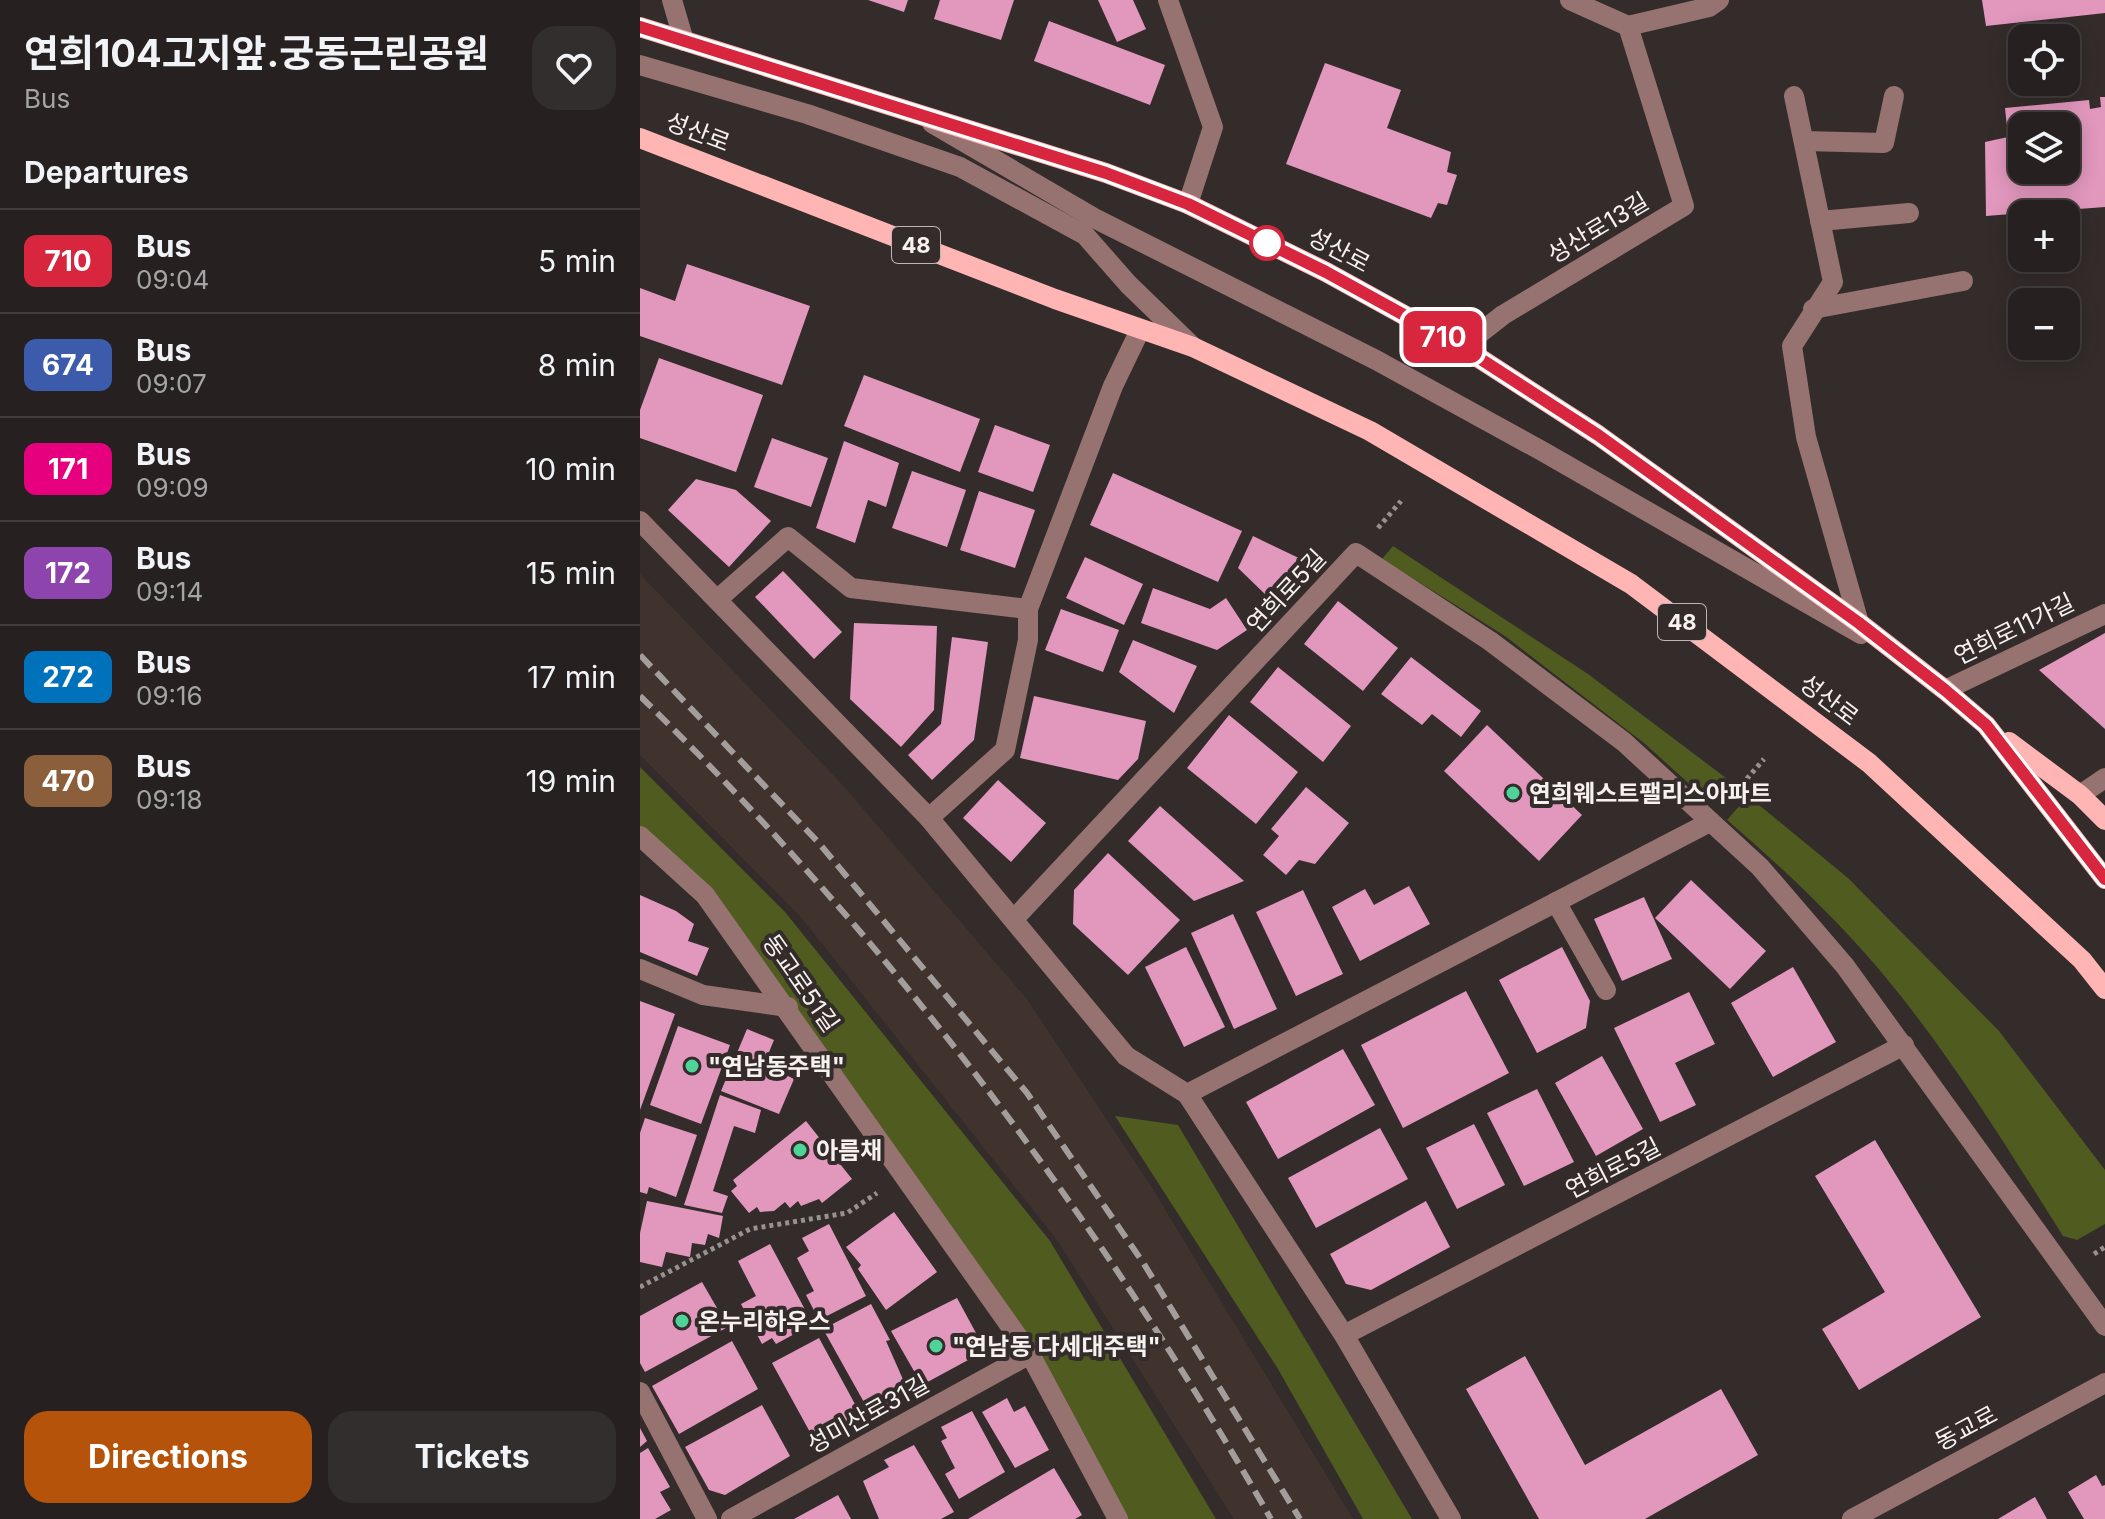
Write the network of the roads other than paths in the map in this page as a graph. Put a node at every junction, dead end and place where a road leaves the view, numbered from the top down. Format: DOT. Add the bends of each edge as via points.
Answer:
graph roads {
  1 [pos="672,0"];
  2 [pos="1168,0"];
  3 [pos="1570,0"];
  4 [pos="1719,0"];
  5 [pos="1628,26"];
  6 [pos="640,27"];
  7 [pos="684,41"];
  8 [pos="640,65"];
  9 [pos="1794,96"];
  10 [pos="1894,96"];
  11 [pos="915,113"];
  12 [pos="640,138"];
  13 [pos="1804,141"];
  14 [pos="1188,204"];
  15 [pos="1909,213"];
  16 [pos="1820,221"];
  17 [pos="1963,281"];
  18 [pos="1813,309"];
  19 [pos="1140,330"];
  20 [pos="1193,347"];
  21 [pos="1462,347"];
  22 [pos="640,521"];
  23 [pos="718,599"];
  24 [pos="1028,609"];
  25 [pos="2105,614"];
  26 [pos="1859,623"];
  27 [pos="1899,656"];
  28 [pos="1945,690"];
  29 [pos="1986,725"];
  30 [pos="2105,778"];
  31 [pos="2080,795"];
  32 [pos="929,818"];
  33 [pos="2105,820"];
  34 [pos="1710,822"];
  35 [pos="640,836"];
  36 [pos="2105,879"];
  37 [pos="1556,902"];
  38 [pos="1015,918"];
  39 [pos="640,969"];
  40 [pos="2105,989"];
  41 [pos="1606,990"];
  42 [pos="788,1007"];
  43 [pos="1904,1045"];
  44 [pos="1187,1094"];
  45 [pos="2105,1326"];
  46 [pos="1344,1335"];
  47 [pos="1030,1354"];
  48 [pos="2105,1383"];
  49 [pos="640,1392"];
  50 [pos="1110,1516"];
  51 [pos="707,1519"];
  52 [pos="731,1519"];
  53 [pos="1451,1519"];
  54 [pos="1852,1519"];
  1 -- 7 [label="street"];
  2 -- 14 [label="street" via="1213,127"];
  3 -- 5 [label="street"];
  4 -- 5 [label="street"];
  5 -- 21 [label="street, 성산로13길" via="1684,206 1503,315"];
  6 -- 7 [label="main road, 성산로"];
  7 -- 11 [label="main road, 성산로"];
  8 -- 20 [label="street" via="807,114 960,167 1085,235"];
  9 -- 13 [label="street"];
  10 -- 13 [label="street" via="1884,143"];
  11 -- 14 [label="main road, 성산로"];
  11 -- 27 [label="street" via="1094,218 1376,360 1542,451"];
  12 -- 19 [label="main road, 성산로 / 48"];
  13 -- 16 [label="street"];
  14 -- 21 [label="main road, 성산로"];
  15 -- 16 [label="street"];
  16 -- 18 [label="street" via="1833,282"];
  17 -- 18 [label="street"];
  18 -- 26 [label="street" via="1792,346 1806,437"];
  19 -- 20 [label="main road, 성산로 / 48"];
  19 -- 24 [label="street" via="1113,386"];
  20 -- 40 [label="main road, 성산로 / 48" via="1370,431 1631,584 1869,763 2082,960"];
  21 -- 26 [label="main road, 성산로" via="1598,435"];
  22 -- 23 [label="street"];
  23 -- 24 [label="street" via="788,537 851,588"];
  23 -- 32 [label="street"];
  24 -- 32 [label="street" via="1028,640 1005,750"];
  25 -- 28 [label="street, 연희로11가길"];
  26 -- 27 [label="main road, 성산로"];
  27 -- 28 [label="main road, 성산로"];
  28 -- 29 [label="main road, 성산로"];
  29 -- 31 [label="main road"];
  29 -- 36 [label="main road, 성산로"];
  30 -- 31 [label="street"];
  31 -- 33 [label="main road"];
  32 -- 38 [label="street"];
  34 -- 37 [label="street"];
  34 -- 38 [label="street, 연희로5길" via="1624,742 1490,641 1356,553"];
  34 -- 43 [label="street, 연희로5길" via="1760,867"];
  35 -- 42 [label="street, 동교로51길" via="705,895"];
  37 -- 41 [label="street"];
  37 -- 44 [label="street"];
  38 -- 44 [label="street" via="1126,1056"];
  39 -- 42 [label="street" via="703,995"];
  42 -- 47 [label="street, 동교로51길"];
  43 -- 45 [label="street, 연희로5길"];
  43 -- 46 [label="street, 연희로5길"];
  44 -- 46 [label="street"];
  46 -- 53 [label="street"];
  47 -- 50 [label="street, 동교로51길"];
  47 -- 52 [label="street, 성미산로31길"];
  48 -- 54 [label="street, 동교로"];
  49 -- 51 [label="street"];
}
